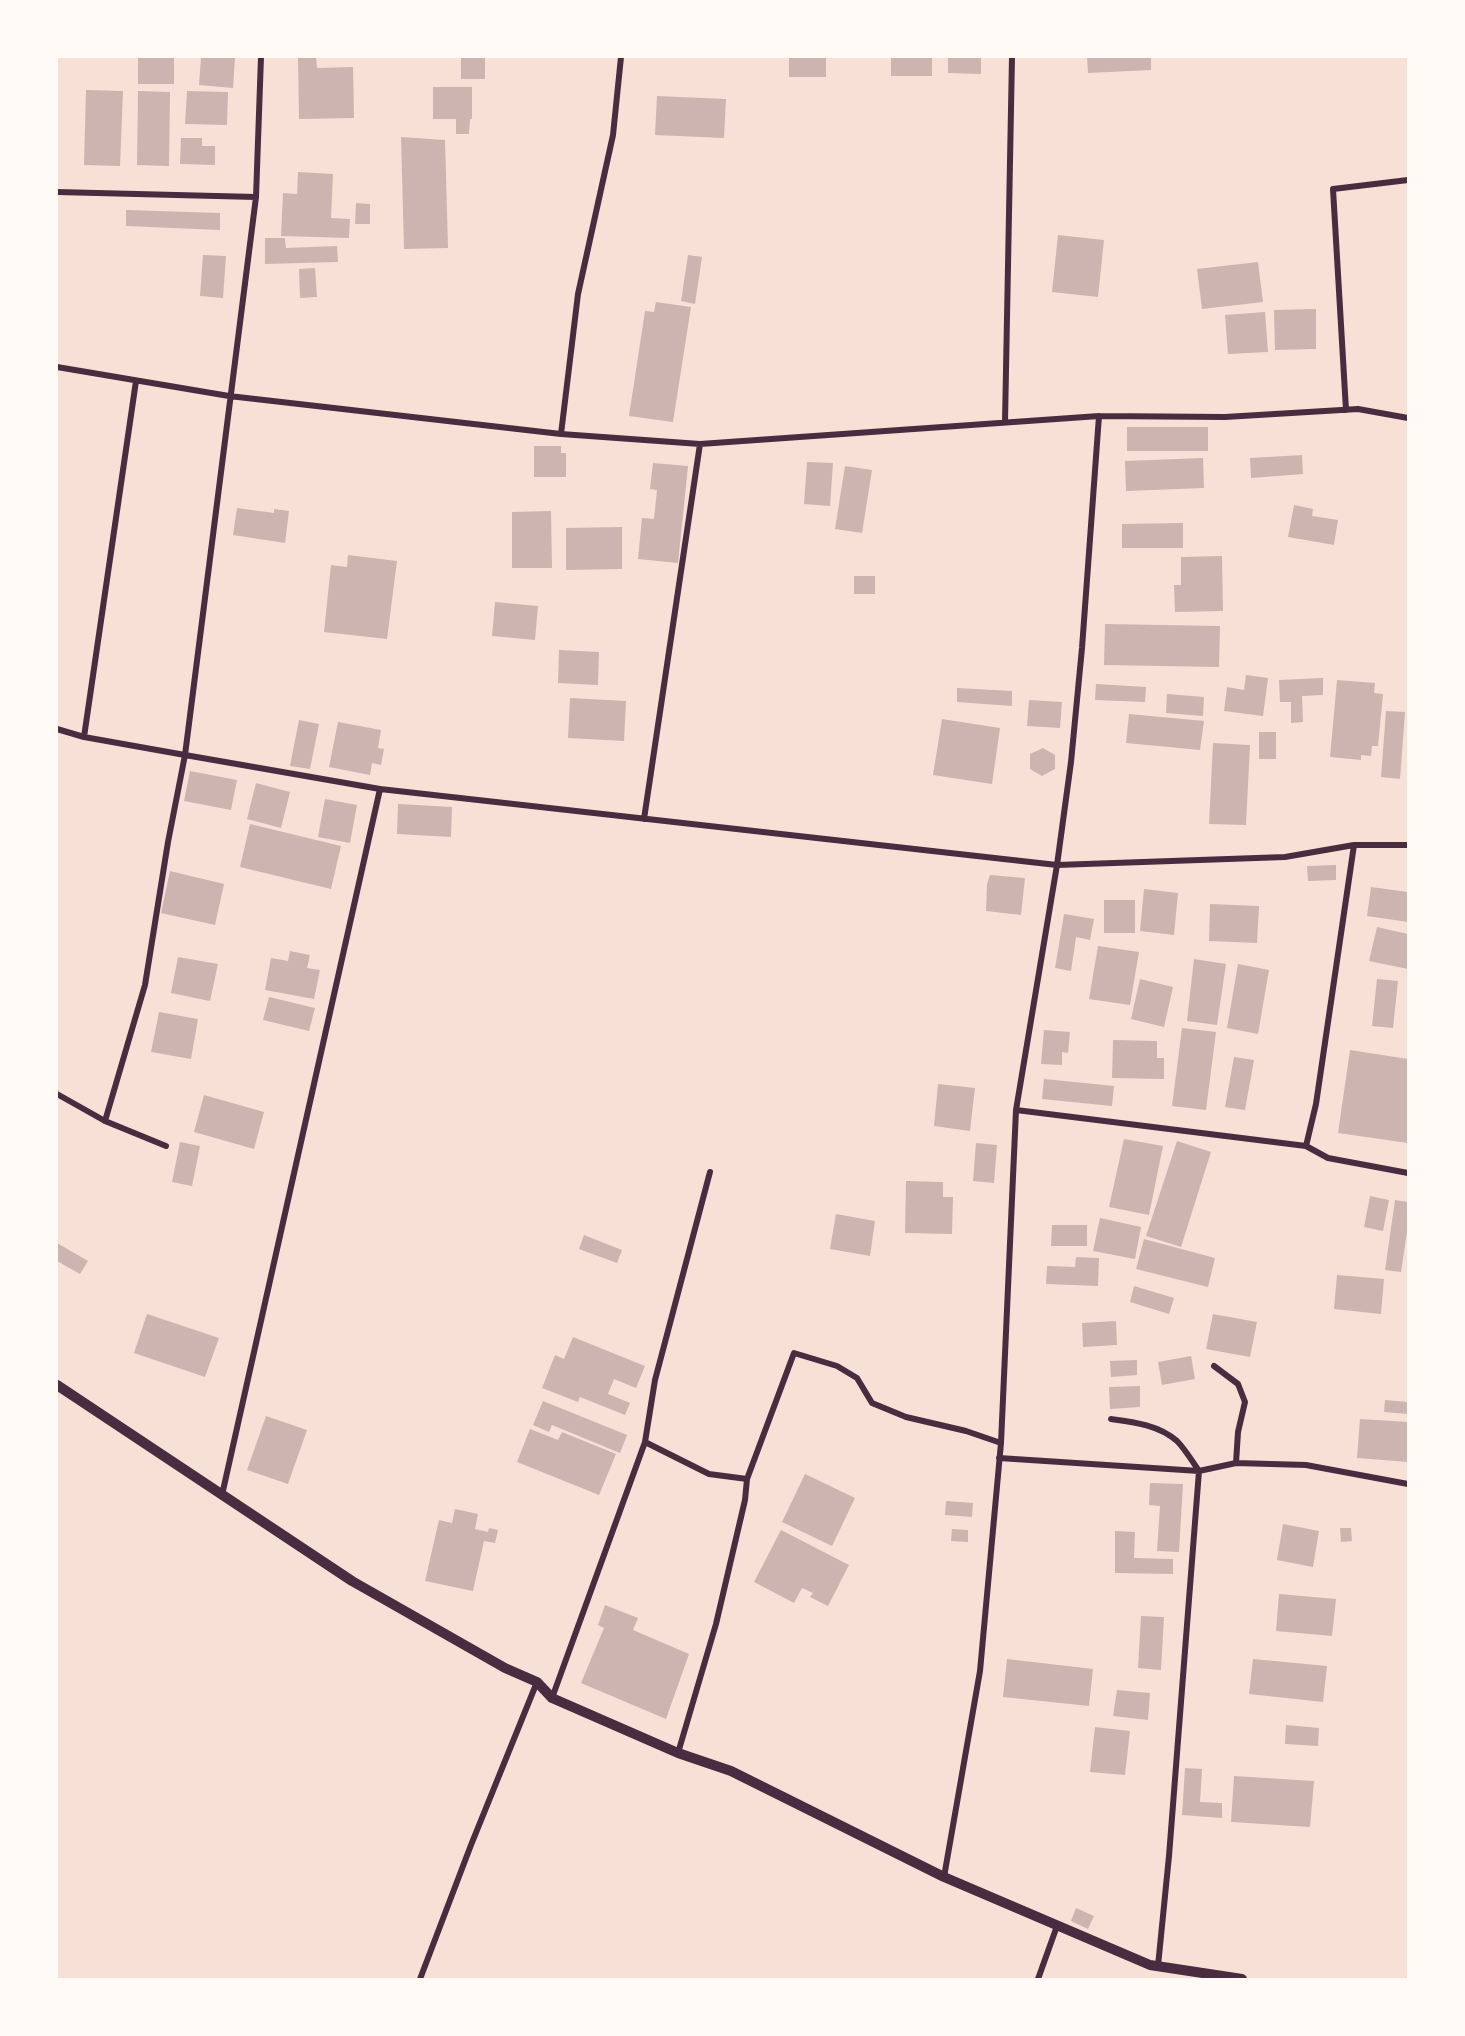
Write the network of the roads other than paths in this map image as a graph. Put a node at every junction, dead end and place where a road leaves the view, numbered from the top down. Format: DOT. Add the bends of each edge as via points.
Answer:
graph roads {
  1 [pos="261,57"];
  2 [pos="621,57"];
  3 [pos="1012,57"];
  4 [pos="1408,180"];
  5 [pos="57,192"];
  6 [pos="255,197"];
  7 [pos="57,367"];
  8 [pos="136,381"];
  9 [pos="229,396"];
  10 [pos="1346,410"];
  11 [pos="1098,416"];
  12 [pos="1408,418"];
  13 [pos="1005,423"];
  14 [pos="561,434"];
  15 [pos="700,444"];
  16 [pos="57,729"];
  17 [pos="84,736"];
  18 [pos="185,755"];
  19 [pos="380,789"];
  20 [pos="644,819"];
  21 [pos="1354,845"];
  22 [pos="1408,845"];
  23 [pos="1057,865"];
  24 [pos="57,1094"];
  25 [pos="1016,1110"];
  26 [pos="105,1121"];
  27 [pos="166,1146"];
  28 [pos="1306,1146"];
  29 [pos="710,1172"];
  30 [pos="1408,1173"];
  31 [pos="1214,1366"];
  32 [pos="57,1385"];
  33 [pos="1111,1419"];
  34 [pos="645,1442"];
  35 [pos="1001,1443"];
  36 [pos="999,1458"];
  37 [pos="1236,1463"];
  38 [pos="1200,1471"];
  39 [pos="747,1479"];
  40 [pos="1408,1484"];
  41 [pos="222,1494"];
  42 [pos="537,1682"];
  43 [pos="552,1698"];
  44 [pos="678,1753"];
  45 [pos="944,1877"];
  46 [pos="1058,1926"];
  47 [pos="1158,1966"];
  48 [pos="420,1979"];
  49 [pos="1038,1979"];
  50 [pos="1242,1979"];
  1 -- 6 [label="street"];
  2 -- 14 [label="street" via="613,135 578,294"];
  3 -- 13 [label="street"];
  4 -- 10 [label="street" via="1333,189"];
  5 -- 6 [label="street"];
  6 -- 9 [label="street"];
  7 -- 8 [label="street"];
  8 -- 9 [label="street"];
  8 -- 17 [label="street"];
  9 -- 14 [label="street"];
  9 -- 18 [label="street"];
  10 -- 11 [label="street" via="1225,417"];
  10 -- 12 [label="street"];
  11 -- 13 [label="street"];
  11 -- 23 [label="street" via="1080,671"];
  13 -- 15 [label="street"];
  14 -- 15 [label="street"];
  15 -- 20 [label="street"];
  16 -- 17 [label="street"];
  17 -- 18 [label="street"];
  18 -- 19 [label="street"];
  18 -- 26 [label="street" via="145,985"];
  19 -- 20 [label="street"];
  19 -- 41 [label="street"];
  20 -- 23 [label="street"];
  21 -- 22 [label="street"];
  21 -- 23 [label="street" via="1285,857"];
  21 -- 28 [label="street" via="1316,1104"];
  23 -- 25 [label="street"];
  24 -- 26 [label="street"];
  25 -- 28 [label="street"];
  25 -- 35 [label="street"];
  26 -- 27 [label="street"];
  28 -- 30 [label="street" via="1328,1158"];
  29 -- 34 [label="street" via="655,1380"];
  31 -- 37 [label="street" via="1238,1384 1245,1402"];
  32 -- 41 [label="street"];
  33 -- 38 [label="street" via="1167,1433"];
  34 -- 39 [label="street" via="710,1474"];
  34 -- 43 [label="street"];
  35 -- 36 [label="street"];
  35 -- 39 [label="street" via="906,1417 872,1403 857,1378 837,1366 794,1353"];
  36 -- 38 [label="street"];
  36 -- 45 [label="street" via="980,1671"];
  37 -- 38 [label="street"];
  37 -- 40 [label="street" via="1306,1465"];
  38 -- 47 [label="street"];
  39 -- 44 [label="street" via="716,1624"];
  41 -- 42 [label="street" via="352,1581 505,1668"];
  42 -- 43 [label="street"];
  42 -- 48 [label="street"];
  43 -- 44 [label="street"];
  44 -- 45 [label="street" via="731,1771"];
  45 -- 46 [label="street"];
  46 -- 47 [label="street"];
  46 -- 49 [label="street"];
  47 -- 50 [label="street"];
}
